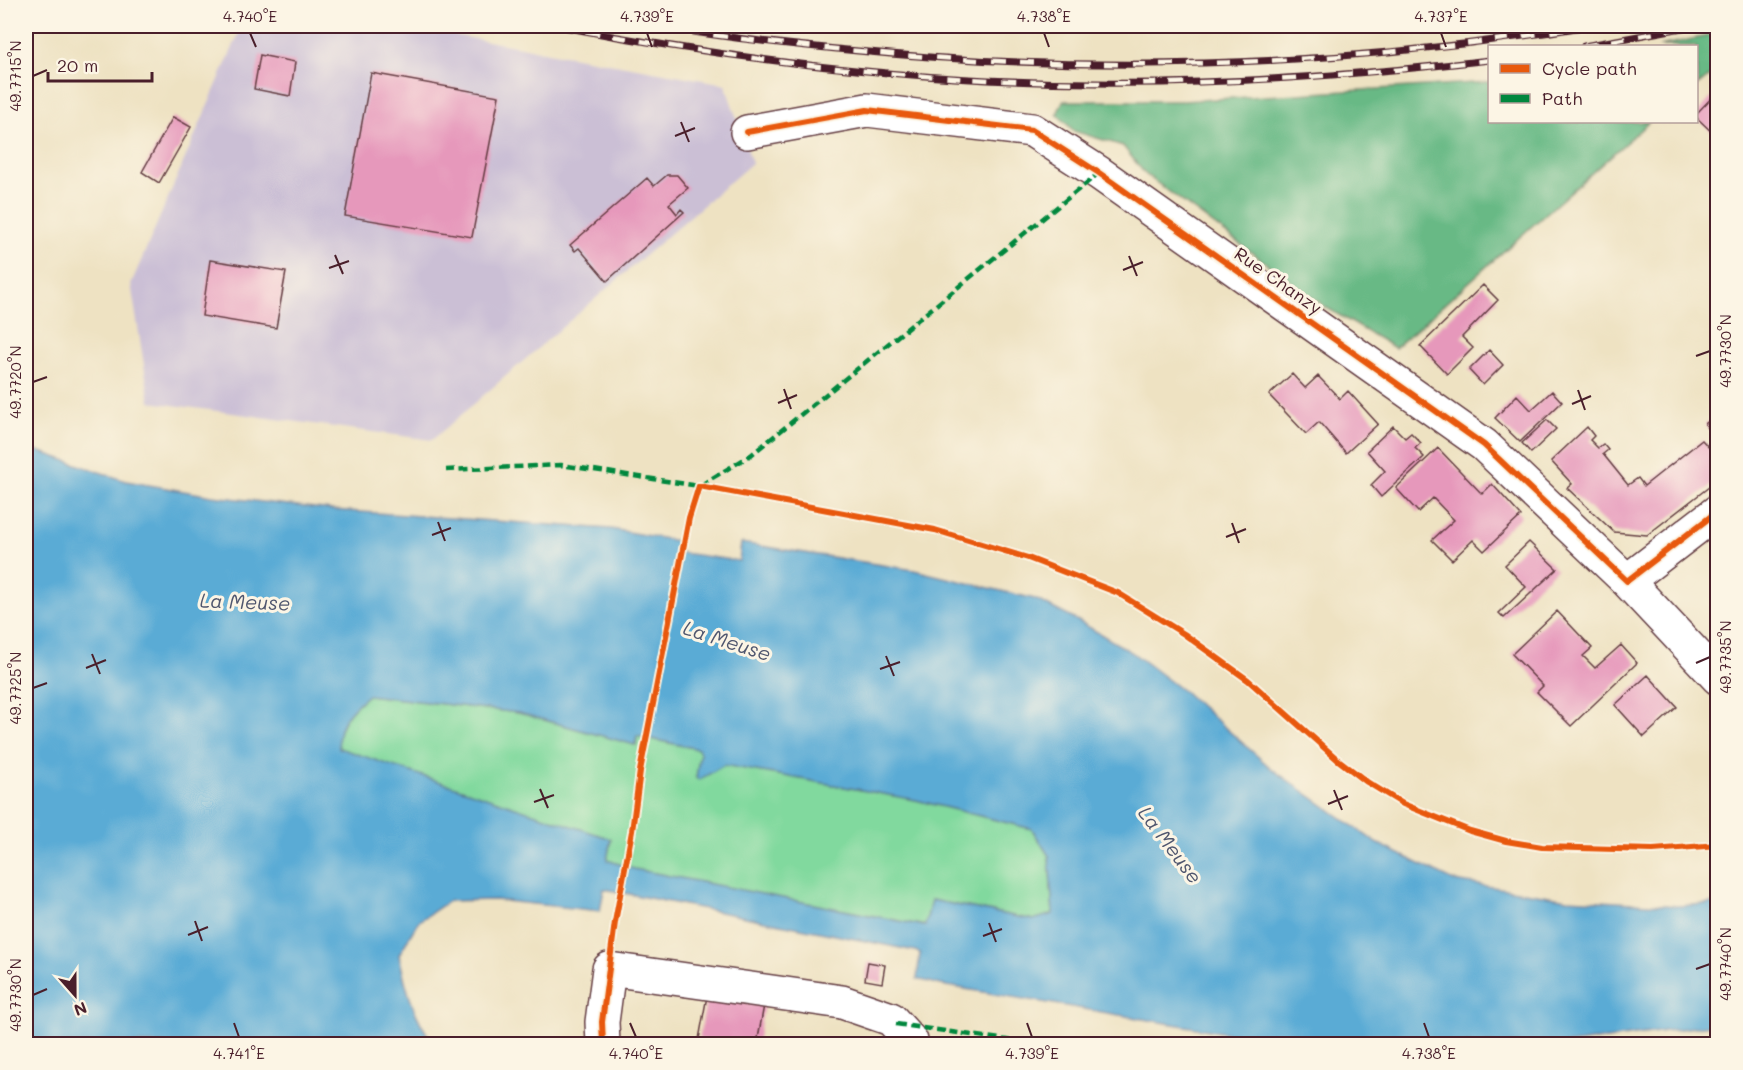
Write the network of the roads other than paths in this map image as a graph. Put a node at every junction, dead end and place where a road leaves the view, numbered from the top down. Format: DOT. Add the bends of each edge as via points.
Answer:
graph roads {
  1 [pos="747,132"];
  2 [pos="1718,511"];
  3 [pos="1627,581"];
  4 [pos="1718,678"];
  5 [pos="603,1044"];
  6 [pos="911,1044"];
  1 -- 3 [label="street, Rue Chanzy" via="867,110 1032,130 1099,172 1484,445"];
  2 -- 3 [label="street"];
  3 -- 4 [label="street, Rue Chanzy"];
  5 -- 6 [label="street" via="609,969 842,1002 891,1019"];
}
